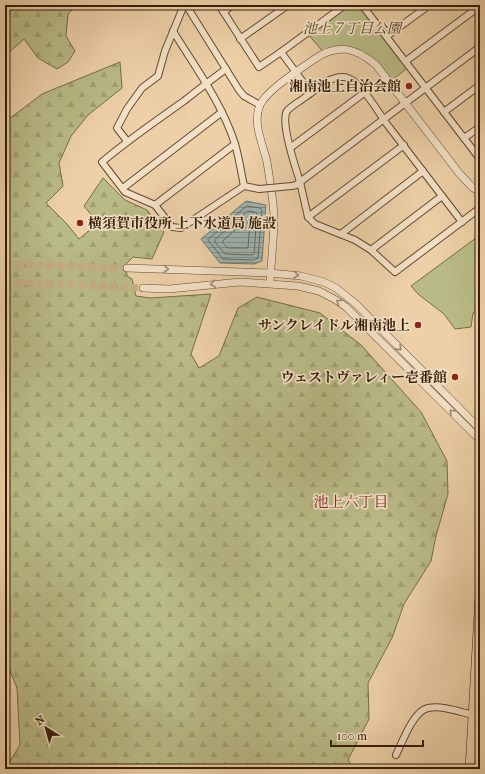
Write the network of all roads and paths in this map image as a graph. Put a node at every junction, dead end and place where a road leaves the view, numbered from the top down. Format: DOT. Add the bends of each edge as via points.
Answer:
graph roads {
  1 [pos="185,5"];
  2 [pos="219,5"];
  3 [pos="232,5"];
  4 [pos="288,5"];
  5 [pos="345,5"];
  6 [pos="362,5"];
  7 [pos="424,6"];
  8 [pos="480,6"];
  9 [pos="224,12"];
  10 [pos="173,31"];
  11 [pos="387,36"];
  12 [pos="240,39"];
  13 [pos="480,47"];
  14 [pos="281,52"];
  15 [pos="406,61"];
  16 [pos="226,69"];
  17 [pos="295,72"];
  18 [pos="206,83"];
  19 [pos="480,85"];
  20 [pos="426,88"];
  21 [pos="311,93"];
  22 [pos="364,93"];
  23 [pos="406,103"];
  24 [pos="260,105"];
  25 [pos="222,112"];
  26 [pos="444,112"];
  27 [pos="384,119"];
  28 [pos="480,127"];
  29 [pos="464,138"];
  30 [pos="127,141"];
  31 [pos="235,144"];
  32 [pos="404,146"];
  33 [pos="290,148"];
  34 [pos="480,159"];
  35 [pos="423,171"];
  36 [pos="300,182"];
  37 [pos="244,186"];
  38 [pos="122,188"];
  39 [pos="480,192"];
  40 [pos="442,196"];
  41 [pos="155,205"];
  42 [pos="480,208"];
  43 [pos="308,217"];
  44 [pos="462,222"];
  45 [pos="341,234"];
  46 [pos="371,250"];
  47 [pos="127,268"];
  48 [pos="270,273"];
  49 [pos="270,283"];
  50 [pos="143,288"];
  51 [pos="480,429"];
  52 [pos="480,440"];
  53 [pos="480,596"];
  54 [pos="476,711"];
  55 [pos="476,743"];
  56 [pos="396,755"];
  57 [pos="470,769"];
  1 -- 10 [label="street"];
  1 -- 16 [label="street"];
  2 -- 9 [label="street"];
  3 -- 9 [label="street"];
  4 -- 12 [label="street"];
  5 -- 14 [label="street"];
  6 -- 11 [label="street"];
  7 -- 11 [label="street"];
  8 -- 15 [label="street"];
  9 -- 12 [label="street"];
  10 -- 18 [label="street"];
  10 -- 30 [label="street" via="158,76 142,88 117,128"];
  11 -- 15 [label="street"];
  12 -- 14 [label="street" via="259,67"];
  13 -- 20 [label="street"];
  14 -- 17 [label="street"];
  15 -- 20 [label="street"];
  16 -- 18 [label="street"];
  16 -- 24 [label="street" via="244,96"];
  17 -- 21 [label="street"];
  17 -- 23 [label="street" via="329,51 352,50 365,55 376,64"];
  17 -- 24 [label="street"];
  18 -- 25 [label="street"];
  18 -- 30 [label="street"];
  19 -- 26 [label="street"];
  20 -- 23 [label="street"];
  20 -- 26 [label="street"];
  21 -- 22 [label="street" via="326,82 345,77 355,82"];
  21 -- 33 [label="street" via="287,112 285,120"];
  22 -- 27 [label="street"];
  22 -- 33 [label="street"];
  23 -- 27 [label="street"];
  23 -- 39 [label="street" via="459,173"];
  24 -- 48 [label="street" via="257,116 259,133 266,160 274,217"];
  25 -- 31 [label="street"];
  25 -- 38 [label="street"];
  26 -- 29 [label="street"];
  27 -- 32 [label="street"];
  27 -- 36 [label="street"];
  28 -- 29 [label="street"];
  29 -- 34 [label="street"];
  30 -- 38 [label="street" via="102,162"];
  31 -- 37 [label="street"];
  31 -- 41 [label="street"];
  32 -- 35 [label="street"];
  32 -- 43 [label="street"];
  33 -- 36 [label="street"];
  35 -- 40 [label="street"];
  35 -- 45 [label="street"];
  36 -- 37 [label="street, bridge" via="292,186 259,189"];
  36 -- 43 [label="street"];
  37 -- 41 [label="street" via="181,228 172,227"];
  38 -- 41 [label="street" via="125,192"];
  40 -- 44 [label="street"];
  40 -- 46 [label="street"];
  42 -- 44 [label="street"];
  43 -- 45 [label="street" via="315,224"];
  44 -- 46 [label="street" via="395,272"];
  45 -- 46 [label="street"];
  47 -- 48 [label="street, one-way"];
  48 -- 49 [label="street"];
  48 -- 51 [label="street, one-way" via="314,278 346,295"];
  49 -- 50 [label="street, one-way" via="240,282 169,289"];
  52 -- 49 [label="street, one-way" via="366,326 336,300 309,288"];
  53 -- 54 [label="main road"];
  54 -- 55 [label="main road"];
  54 -- 56 [label="street" via="440,707 421,711 414,719"];
  55 -- 57 [label="main road"];
}
